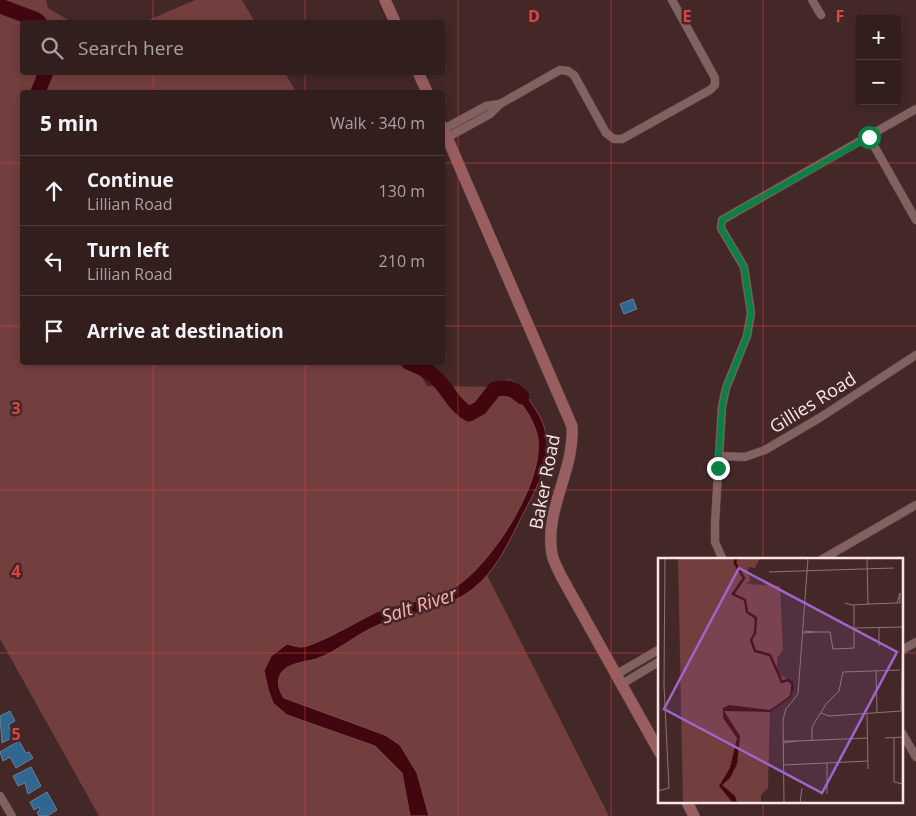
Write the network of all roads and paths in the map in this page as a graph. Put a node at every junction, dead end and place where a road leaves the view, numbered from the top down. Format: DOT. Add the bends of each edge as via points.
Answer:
graph roads {
  1 [pos="385,0"];
  2 [pos="672,0"];
  3 [pos="812,0"];
  4 [pos="821,15"];
  5 [pos="394,20"];
  6 [pos="419,75"];
  7 [pos="426,90"];
  8 [pos="916,110"];
  9 [pos="445,131"];
  10 [pos="869,137"];
  11 [pos="916,220"];
  12 [pos="916,355"];
  13 [pos="719,456"];
  14 [pos="916,505"];
  15 [pos="722,558"];
  16 [pos="824,558"];
  17 [pos="916,642"];
  18 [pos="904,649"];
  19 [pos="658,650"];
  20 [pos="658,662"];
  21 [pos="617,674"];
  22 [pos="622,684"];
  23 [pos="904,736"];
  24 [pos="658,749"];
  25 [pos="916,757"];
  26 [pos="0,796"];
  27 [pos="687,804"];
  28 [pos="12,816"];
  29 [pos="694,816"];
  1 -- 5 [label="street"];
  2 -- 9 [label="street" via="715,78 715,85 710,90 622,139 614,139 606,133 574,75 560,70 500,104 490,114"];
  3 -- 4 [label="street"];
  6 -- 7 [label="street"];
  8 -- 10 [label="street"];
  9 -- 21 [label="street, Baker Road" via="572,426 572,453 551,524 552,555"];
  10 -- 11 [label="street"];
  10 -- 13 [label="street" via="722,220 721,228 744,267 751,313 747,336 724,398"];
  12 -- 13 [label="street, Gillies Road" via="765,450 746,457"];
  13 -- 15 [label="street" via="715,542"];
  14 -- 16 [label="street"];
  17 -- 18 [label="street"];
  19 -- 21 [label="street"];
  20 -- 22 [label="street"];
  21 -- 22 [label="street, Baker Road"];
  22 -- 24 [label="street, Baker Road"];
  23 -- 25 [label="street"];
  26 -- 28 [label="street"];
  27 -- 29 [label="street"];
}
